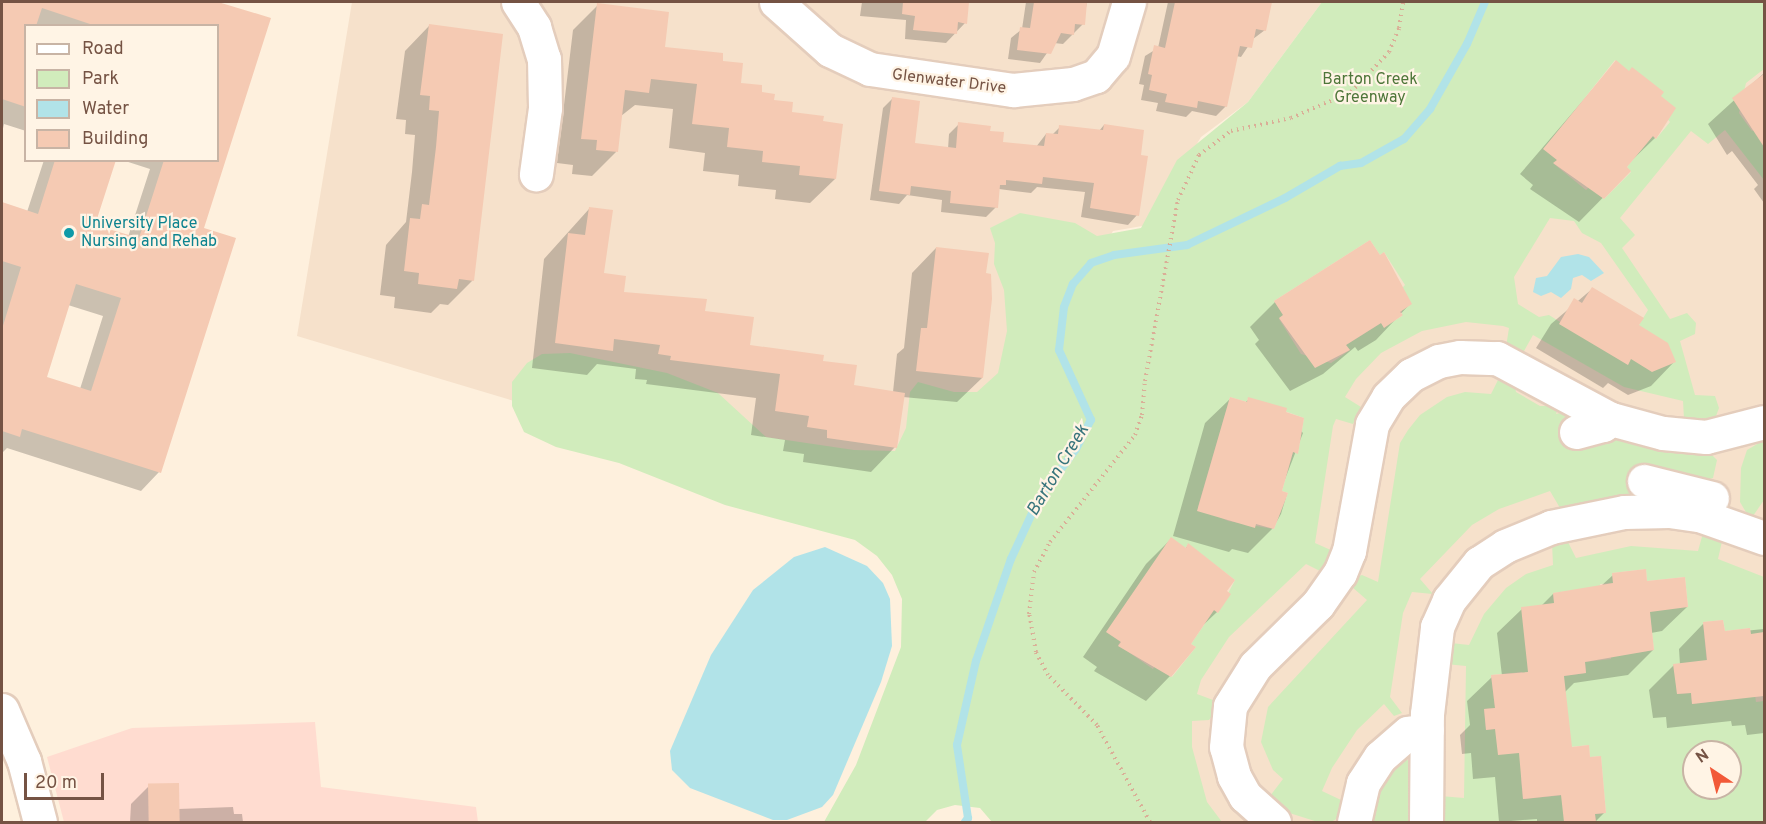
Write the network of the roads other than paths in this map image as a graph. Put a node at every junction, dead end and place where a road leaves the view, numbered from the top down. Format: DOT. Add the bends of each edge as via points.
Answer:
graph roads {
  1 [pos="518,2"];
  2 [pos="776,2"];
  3 [pos="1129,2"];
  4 [pos="536,174"];
  5 [pos="1611,418"];
  6 [pos="1764,422"];
  7 [pos="1576,432"];
  8 [pos="1644,481"];
  9 [pos="1724,501"];
  10 [pos="1764,538"];
  11 [pos="2,710"];
  12 [pos="1427,730"];
  13 [pos="40,822"];
  14 [pos="1274,822"];
  15 [pos="1354,822"];
  16 [pos="1426,822"];
  1 -- 4 [label="street" via="534,27 544,59 545,108"];
  2 -- 3 [label="street, Glenwater Drive" via="830,50 870,69 1013,90 1086,81 1104,70 1113,56"];
  5 -- 6 [label="street" via="1687,437 1726,434"];
  5 -- 7 [label="street" via="1603,425"];
  5 -- 14 [label="street" via="1518,366 1480,356 1424,367 1388,397 1368,438 1349,551 1340,573 1318,604 1255,666 1230,706 1226,747 1234,776 1245,796"];
  8 -- 9 [label="street"];
  10 -- 12 [label="street" via="1699,515 1647,510 1551,527 1505,546 1468,574 1442,613 1434,646"];
  11 -- 13 [label="street" via="24,760"];
  12 -- 15 [label="street" via="1408,733 1380,757 1363,783"];
  12 -- 16 [label="street"];
}
